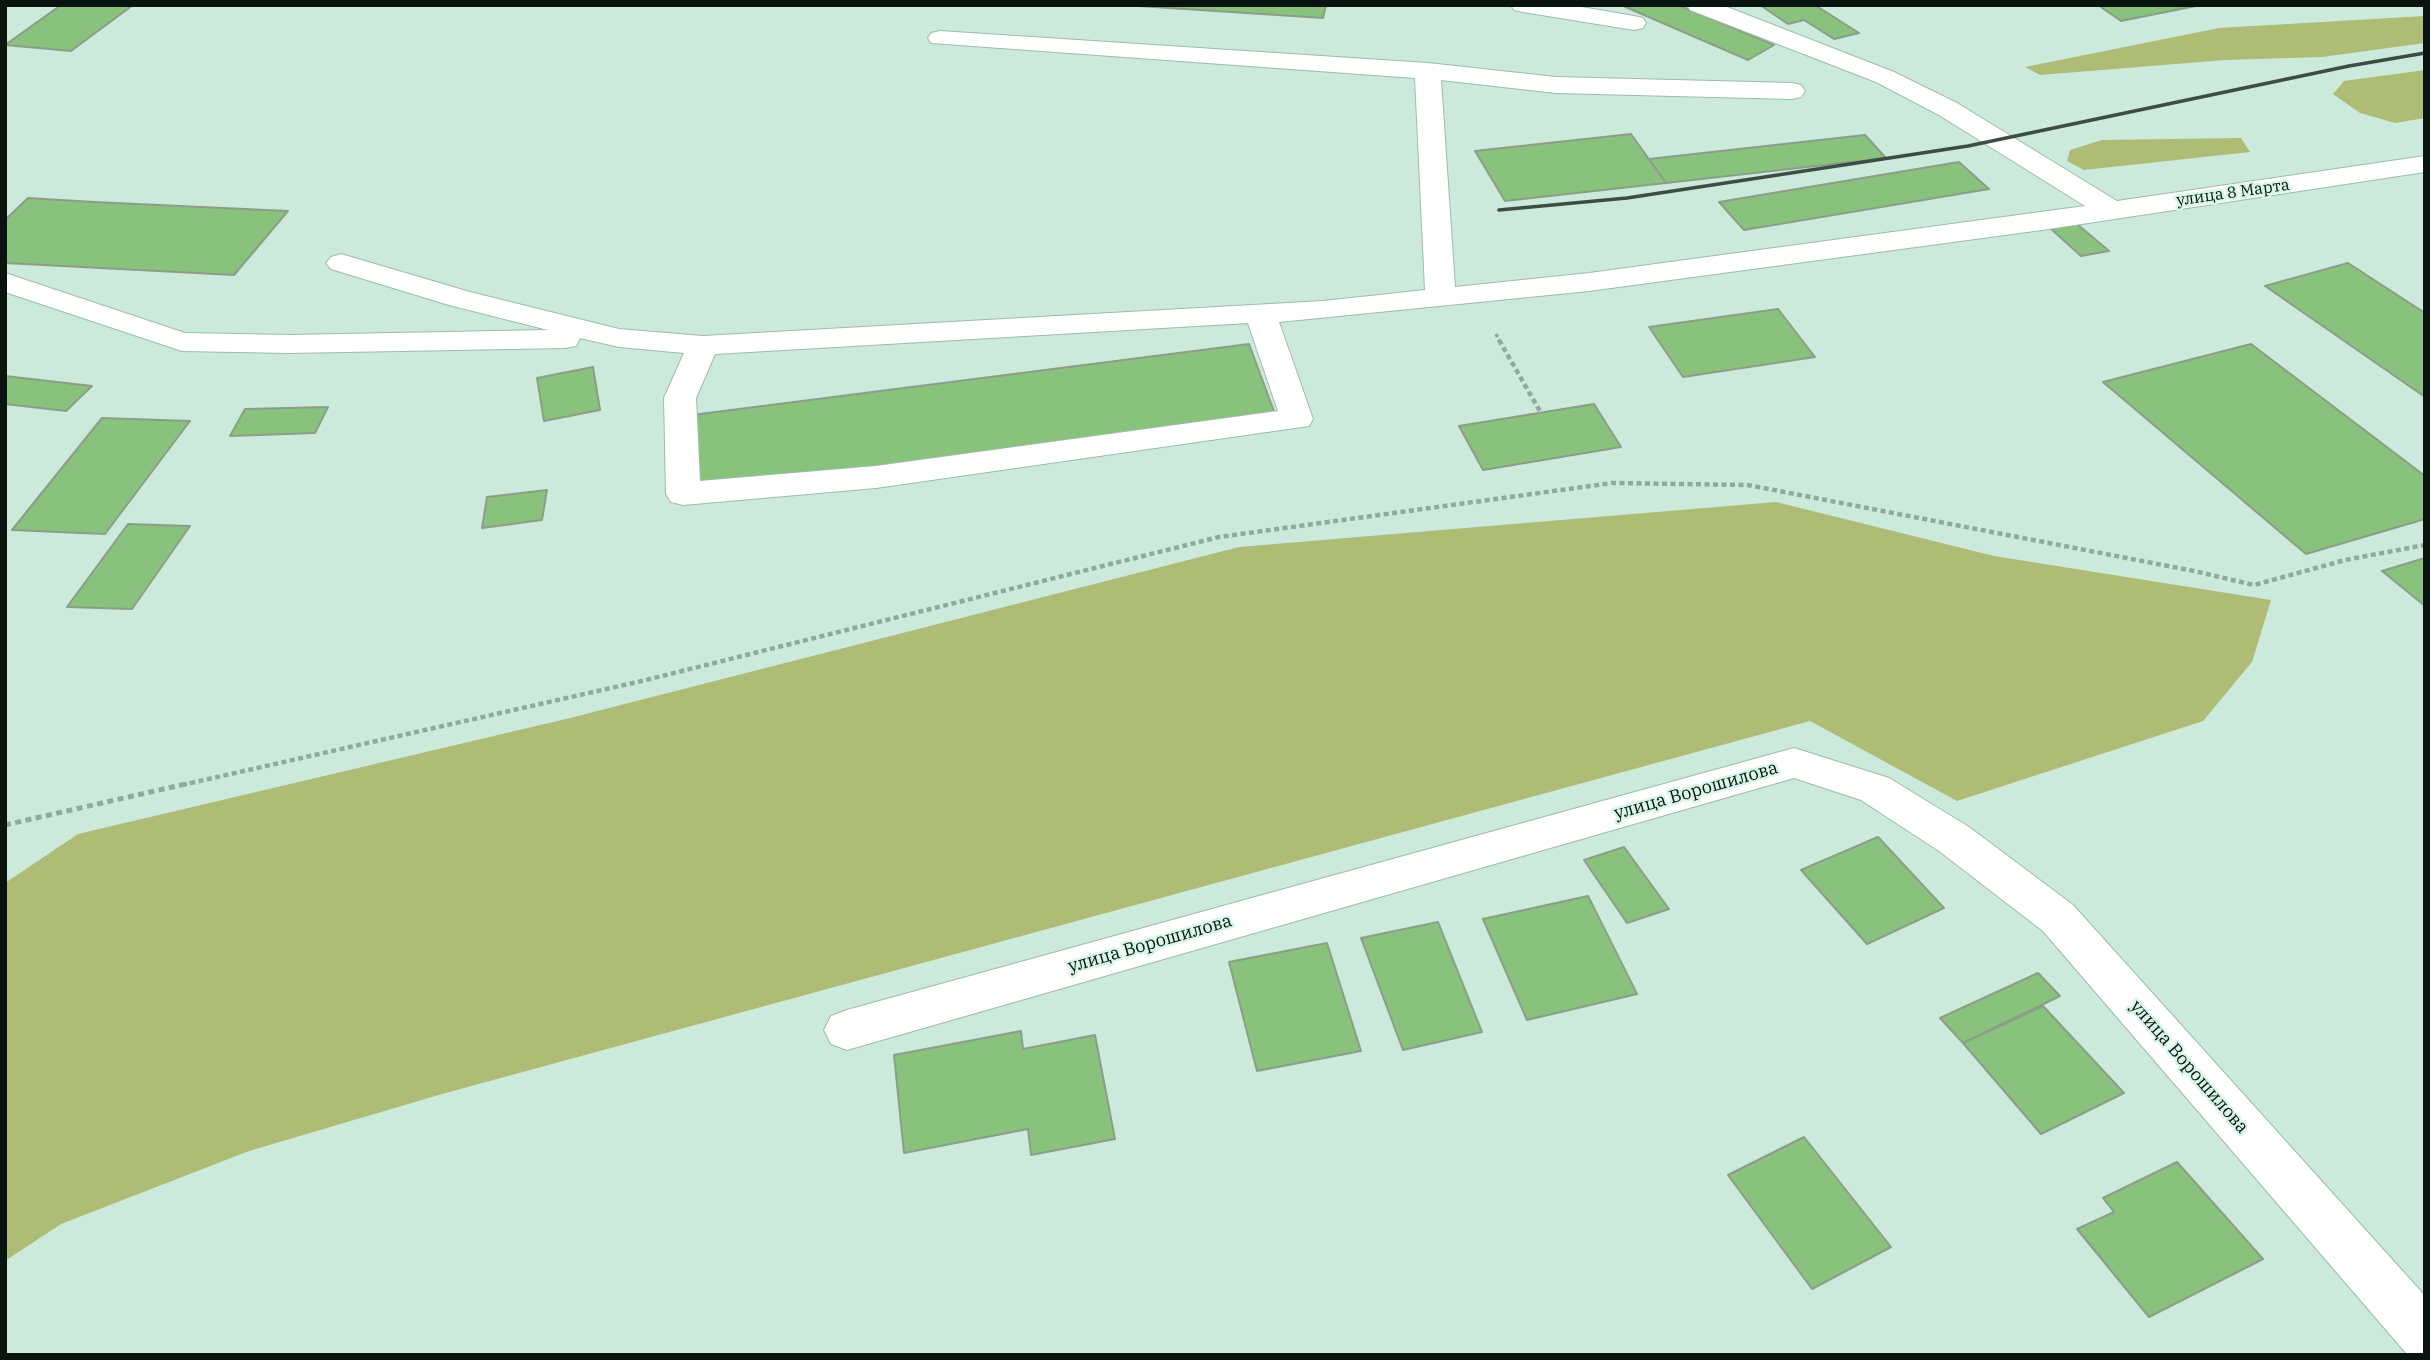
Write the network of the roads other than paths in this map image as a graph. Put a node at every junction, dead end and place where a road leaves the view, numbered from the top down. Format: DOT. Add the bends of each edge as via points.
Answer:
graph roads {
  1 [pos="1523,5"];
  2 [pos="1699,5"];
  3 [pos="1634,23"];
  4 [pos="940,38"];
  5 [pos="1428,71"];
  6 [pos="1793,91"];
  7 [pos="2425,164"];
  8 [pos="2111,210"];
  9 [pos="341,263"];
  10 [pos="5,282"];
  11 [pos="1440,297"];
  12 [pos="1260,313"];
  13 [pos="619,338"];
  14 [pos="703,345"];
  15 [pos="847,1030"];
  16 [pos="2425,1335"];
  1 -- 3 [label="street"];
  2 -- 8 [label="street" via="1885,77 1948,109"];
  4 -- 5 [label="street"];
  5 -- 6 [label="street" via="1556,85"];
  5 -- 11 [label="street"];
  7 -- 8 [label="street, улица 8 Марта"];
  8 -- 11 [label="street, улица 8 Марта" via="1589,282"];
  9 -- 13 [label="street" via="460,299"];
  10 -- 13 [label="street" via="182,342"];
  11 -- 12 [label="street, улица 8 Марта"];
  12 -- 14 [label="street, улица 8 Марта"];
  12 -- 14 [label="street" via="1297,419 876,477 682,494 680,398"];
  13 -- 14 [label="street, улица 8 Марта"];
  15 -- 16 [label="street, улица Ворошилова" via="1794,763 1875,789 1954,839 2058,918"];
}
